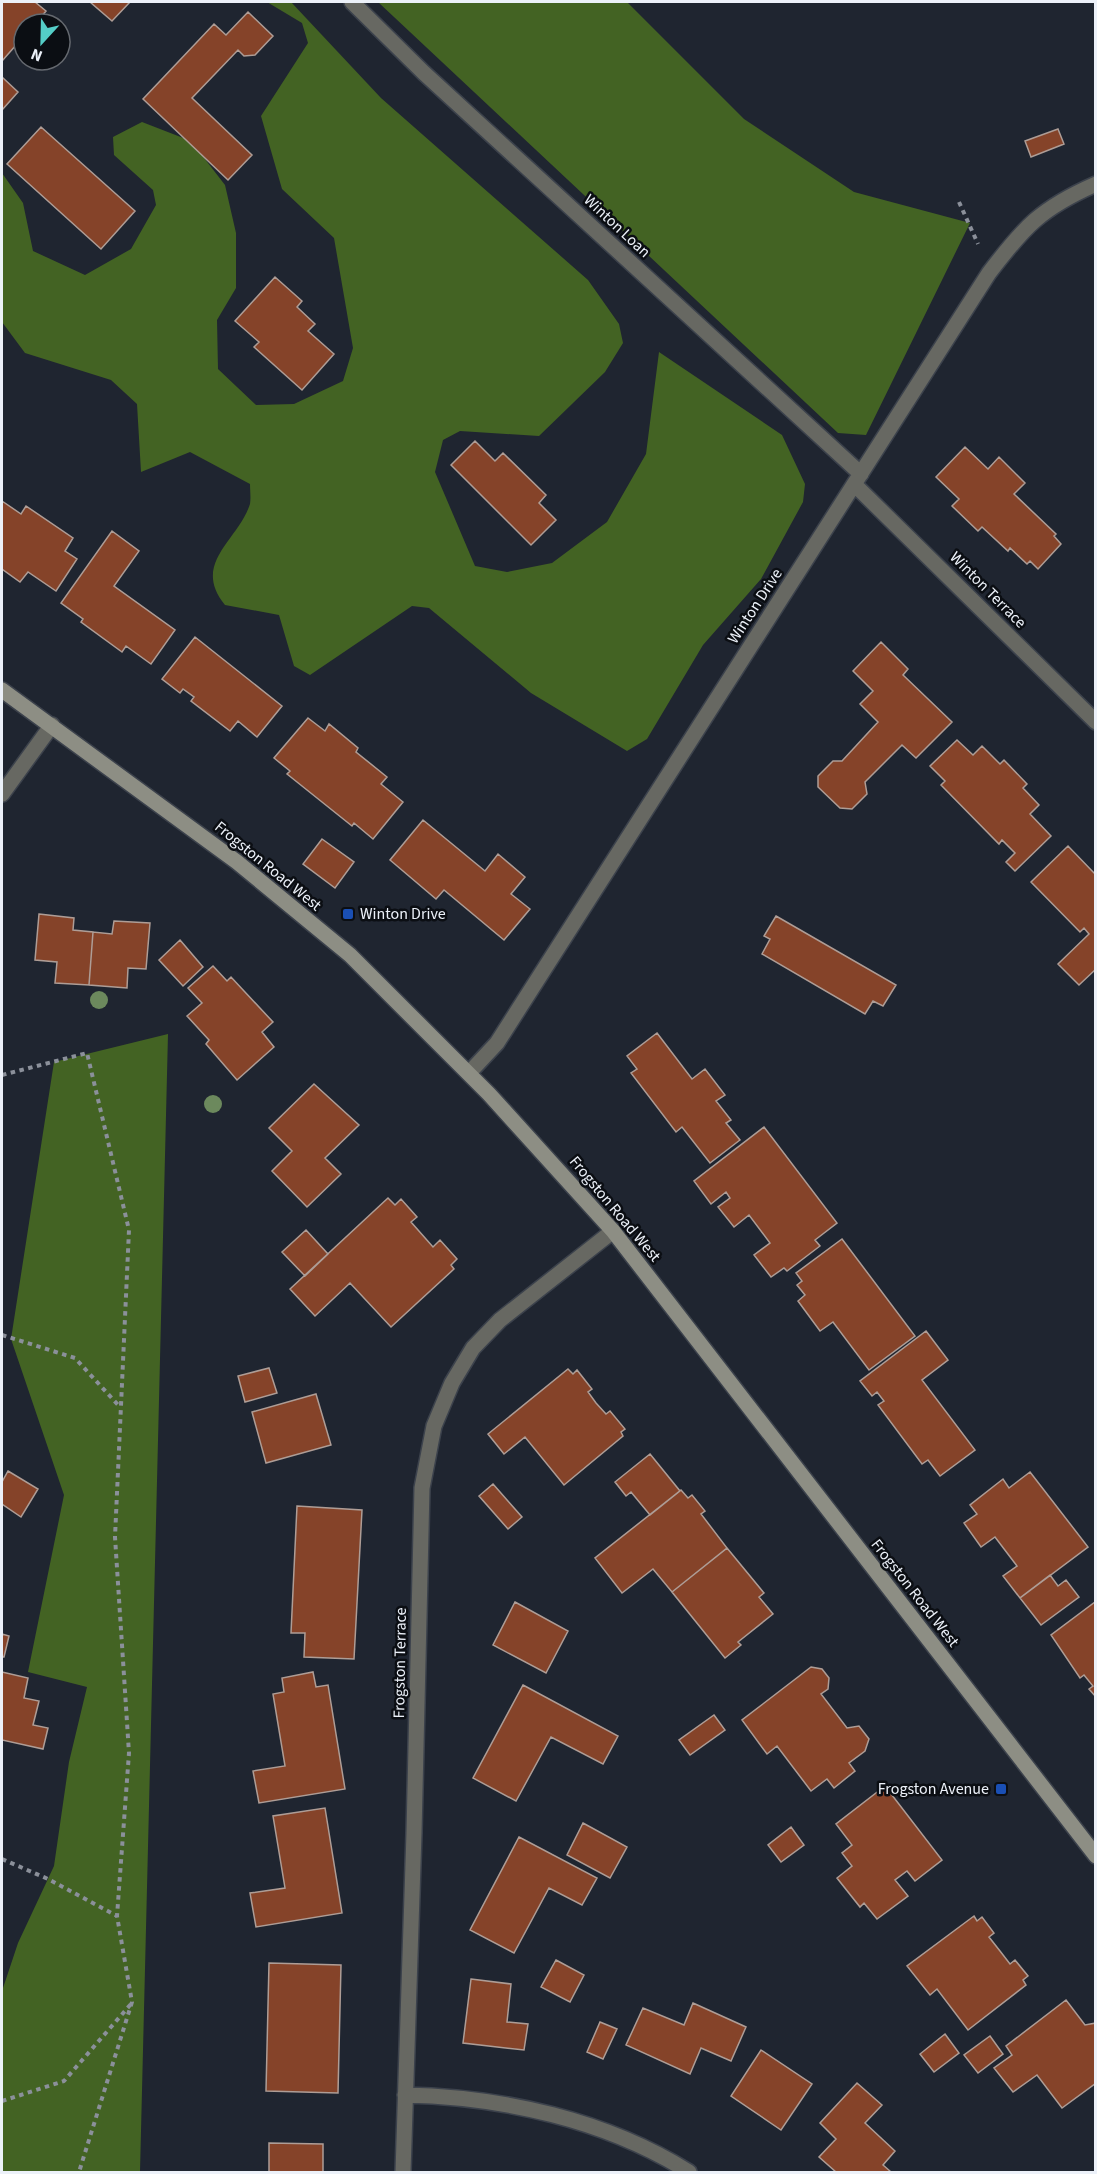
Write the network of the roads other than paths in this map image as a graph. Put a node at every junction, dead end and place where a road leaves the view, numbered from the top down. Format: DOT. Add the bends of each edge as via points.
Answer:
graph roads {
  1 [pos="351,2"];
  2 [pos="1095,184"];
  3 [pos="858,479"];
  4 [pos="2,690"];
  5 [pos="1095,722"];
  6 [pos="52,725"];
  7 [pos="2,795"];
  8 [pos="469,1073"];
  9 [pos="613,1231"];
  10 [pos="1095,1856"];
  11 [pos="405,2095"];
  12 [pos="403,2172"];
  13 [pos="689,2172"];
  1 -- 3 [label="street, Winton Loan"];
  2 -- 3 [label="street, Winton Drive" via="1061,199 1023,229 989,273"];
  3 -- 5 [label="street, Winton Terrace"];
  3 -- 8 [label="street, Winton Drive" via="497,1043"];
  4 -- 6 [label="main road, Frogston Road West"];
  6 -- 7 [label="street"];
  6 -- 8 [label="main road, Frogston Road West" via="237,862 350,955"];
  8 -- 9 [label="main road, Frogston Road West"];
  9 -- 10 [label="main road, Frogston Road West"];
  9 -- 11 [label="street, Frogston Terrace" via="500,1320 473,1348 452,1383 434,1426 422,1488"];
  11 -- 12 [label="street, Frogston Terrace"];
  11 -- 13 [label="street" via="498,2103 578,2121 661,2155"];
}
